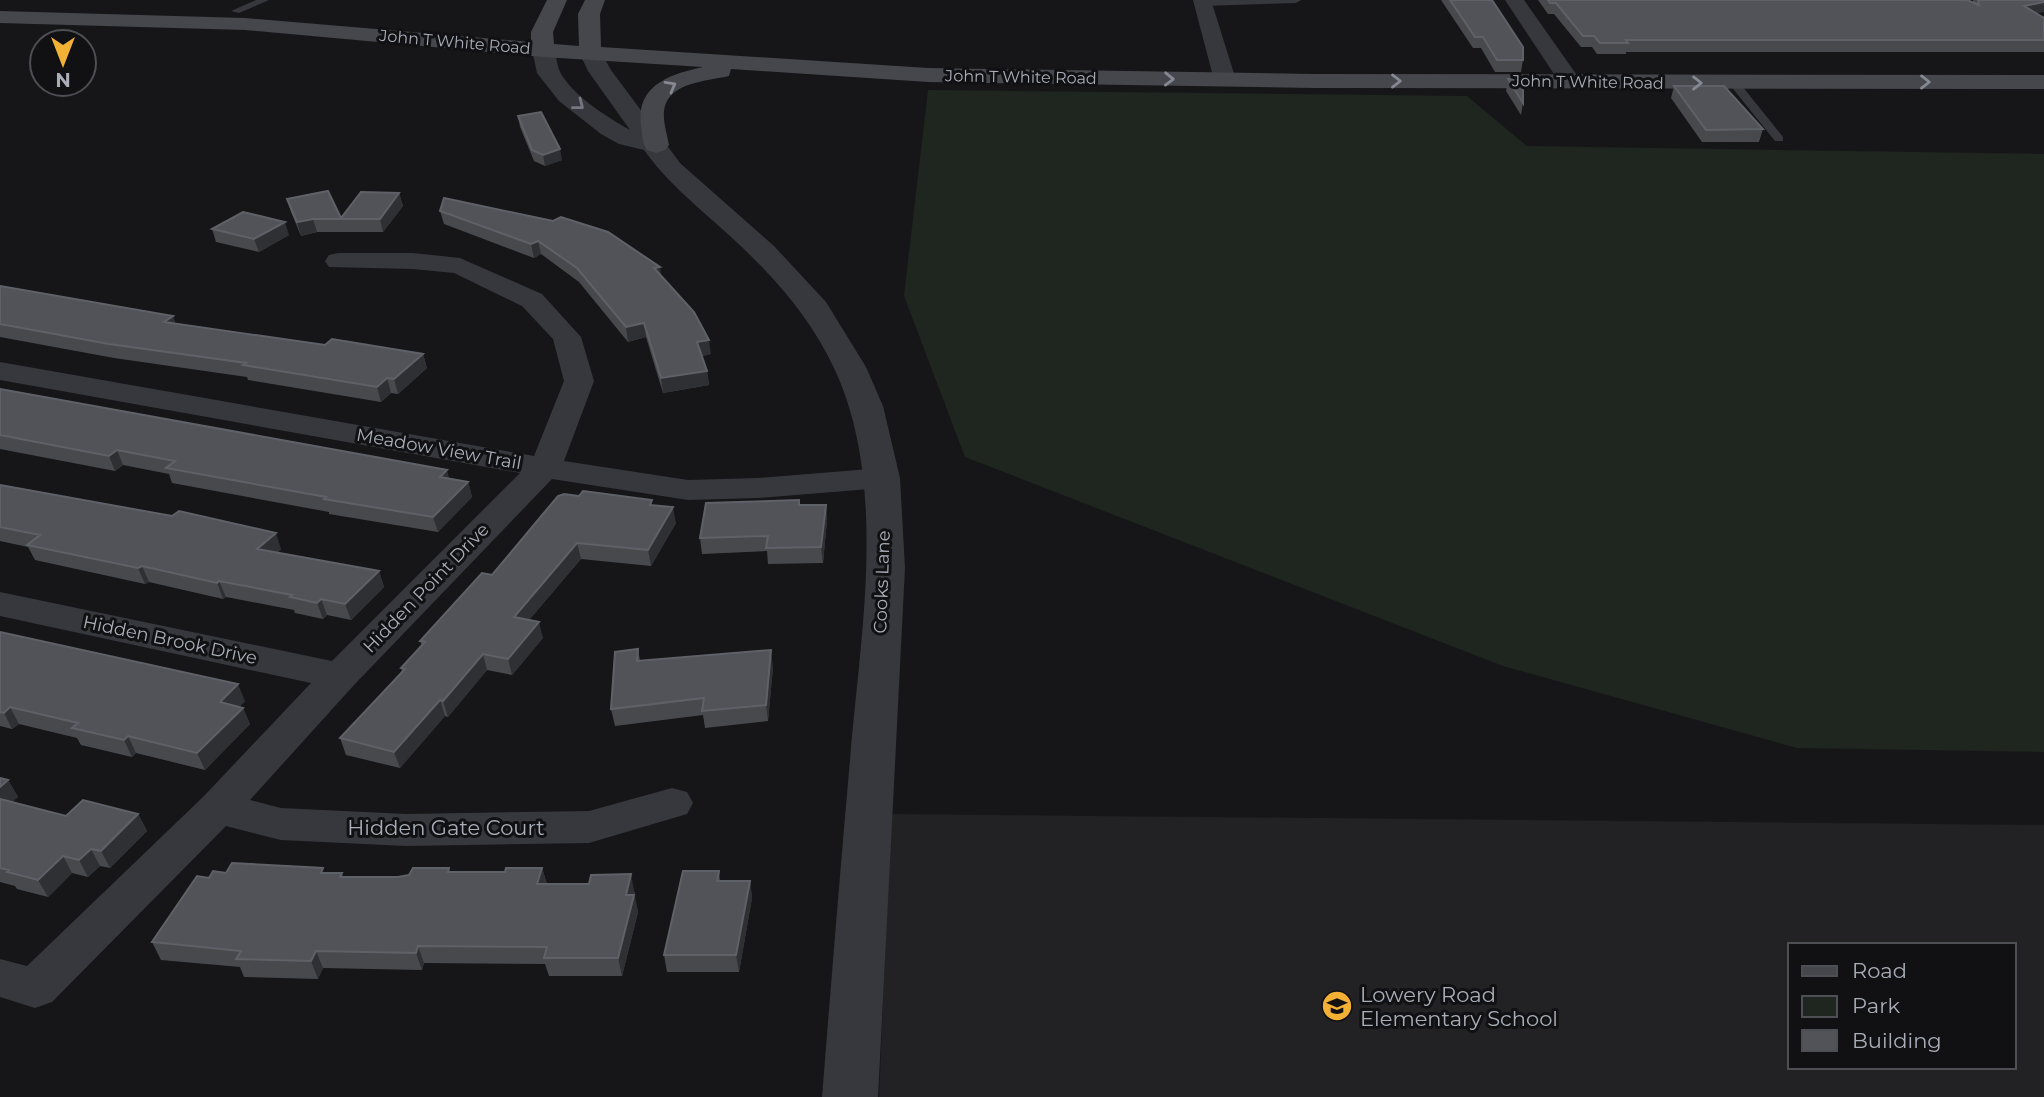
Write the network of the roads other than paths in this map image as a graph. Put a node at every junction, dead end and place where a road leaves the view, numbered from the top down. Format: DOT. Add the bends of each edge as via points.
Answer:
graph roads {
  1 [pos="264,0"];
  2 [pos="557,0"];
  3 [pos="595,0"];
  4 [pos="1296,0"];
  5 [pos="1514,0"];
  6 [pos="1203,1"];
  7 [pos="0,5"];
  8 [pos="238,6"];
  9 [pos="0,17"];
  10 [pos="543,41"];
  11 [pos="590,44"];
  12 [pos="2044,64"];
  13 [pos="807,67"];
  14 [pos="1223,71"];
  15 [pos="1565,73"];
  16 [pos="2044,82"];
  17 [pos="1734,83"];
  18 [pos="1779,139"];
  19 [pos="656,145"];
  20 [pos="338,261"];
  21 [pos="0,371"];
  22 [pos="544,468"];
  23 [pos="882,478"];
  24 [pos="0,604"];
  25 [pos="340,676"];
  26 [pos="672,803"];
  27 [pos="218,808"];
  28 [pos="18,983"];
  29 [pos="850,1097"];
  1 -- 8 [label="lane"];
  2 -- 10 [label="main road"];
  3 -- 11 [label="main road" via="589,14"];
  4 -- 6 [label="lane"];
  5 -- 15 [label="street"];
  6 -- 14 [label="street"];
  7 -- 8 [label="main road, John T White Road"];
  8 -- 10 [label="main road, John T White Road"];
  9 -- 10 [label="main road, John T White Road" via="246,23"];
  10 -- 11 [label="main road, John T White Road"];
  10 -- 19 [label="street, one-way" via="549,74 567,96 628,139"];
  11 -- 13 [label="main road, John T White Road"];
  11 -- 14 [label="main road, John T White Road"];
  11 -- 19 [label="street, Cooks Lane" via="600,71"];
  12 -- 15 [label="main road, John T White Road"];
  13 -- 14 [label="main road, John T White Road, one-way" via="928,75"];
  19 -- 13 [label="main road, one-way" via="652,109 659,93 672,83 727,70"];
  14 -- 15 [label="main road, John T White Road"];
  15 -- 17 [label="main road, John T White Road, one-way"];
  17 -- 16 [label="main road, John T White Road, one-way"];
  17 -- 18 [label="lane"];
  19 -- 23 [label="street, Cooks Lane" via="671,169 764,251 815,309 850,367 862,397"];
  20 -- 22 [label="street, Hidden Point Drive" via="413,261 460,267 532,300 567,337 579,381"];
  21 -- 22 [label="street, Meadow View Trail"];
  22 -- 23 [label="street, Meadow View Trail" via="688,490"];
  22 -- 25 [label="street, Hidden Point Drive"];
  23 -- 29 [label="street, Cooks Lane" via="885,568"];
  24 -- 25 [label="street, Hidden Brook Drive"];
  25 -- 27 [label="street, Hidden Point Drive"];
  26 -- 27 [label="street, Hidden Gate Court" via="589,827 407,830 281,824"];
  27 -- 28 [label="street, Hidden Point Drive"];
}
